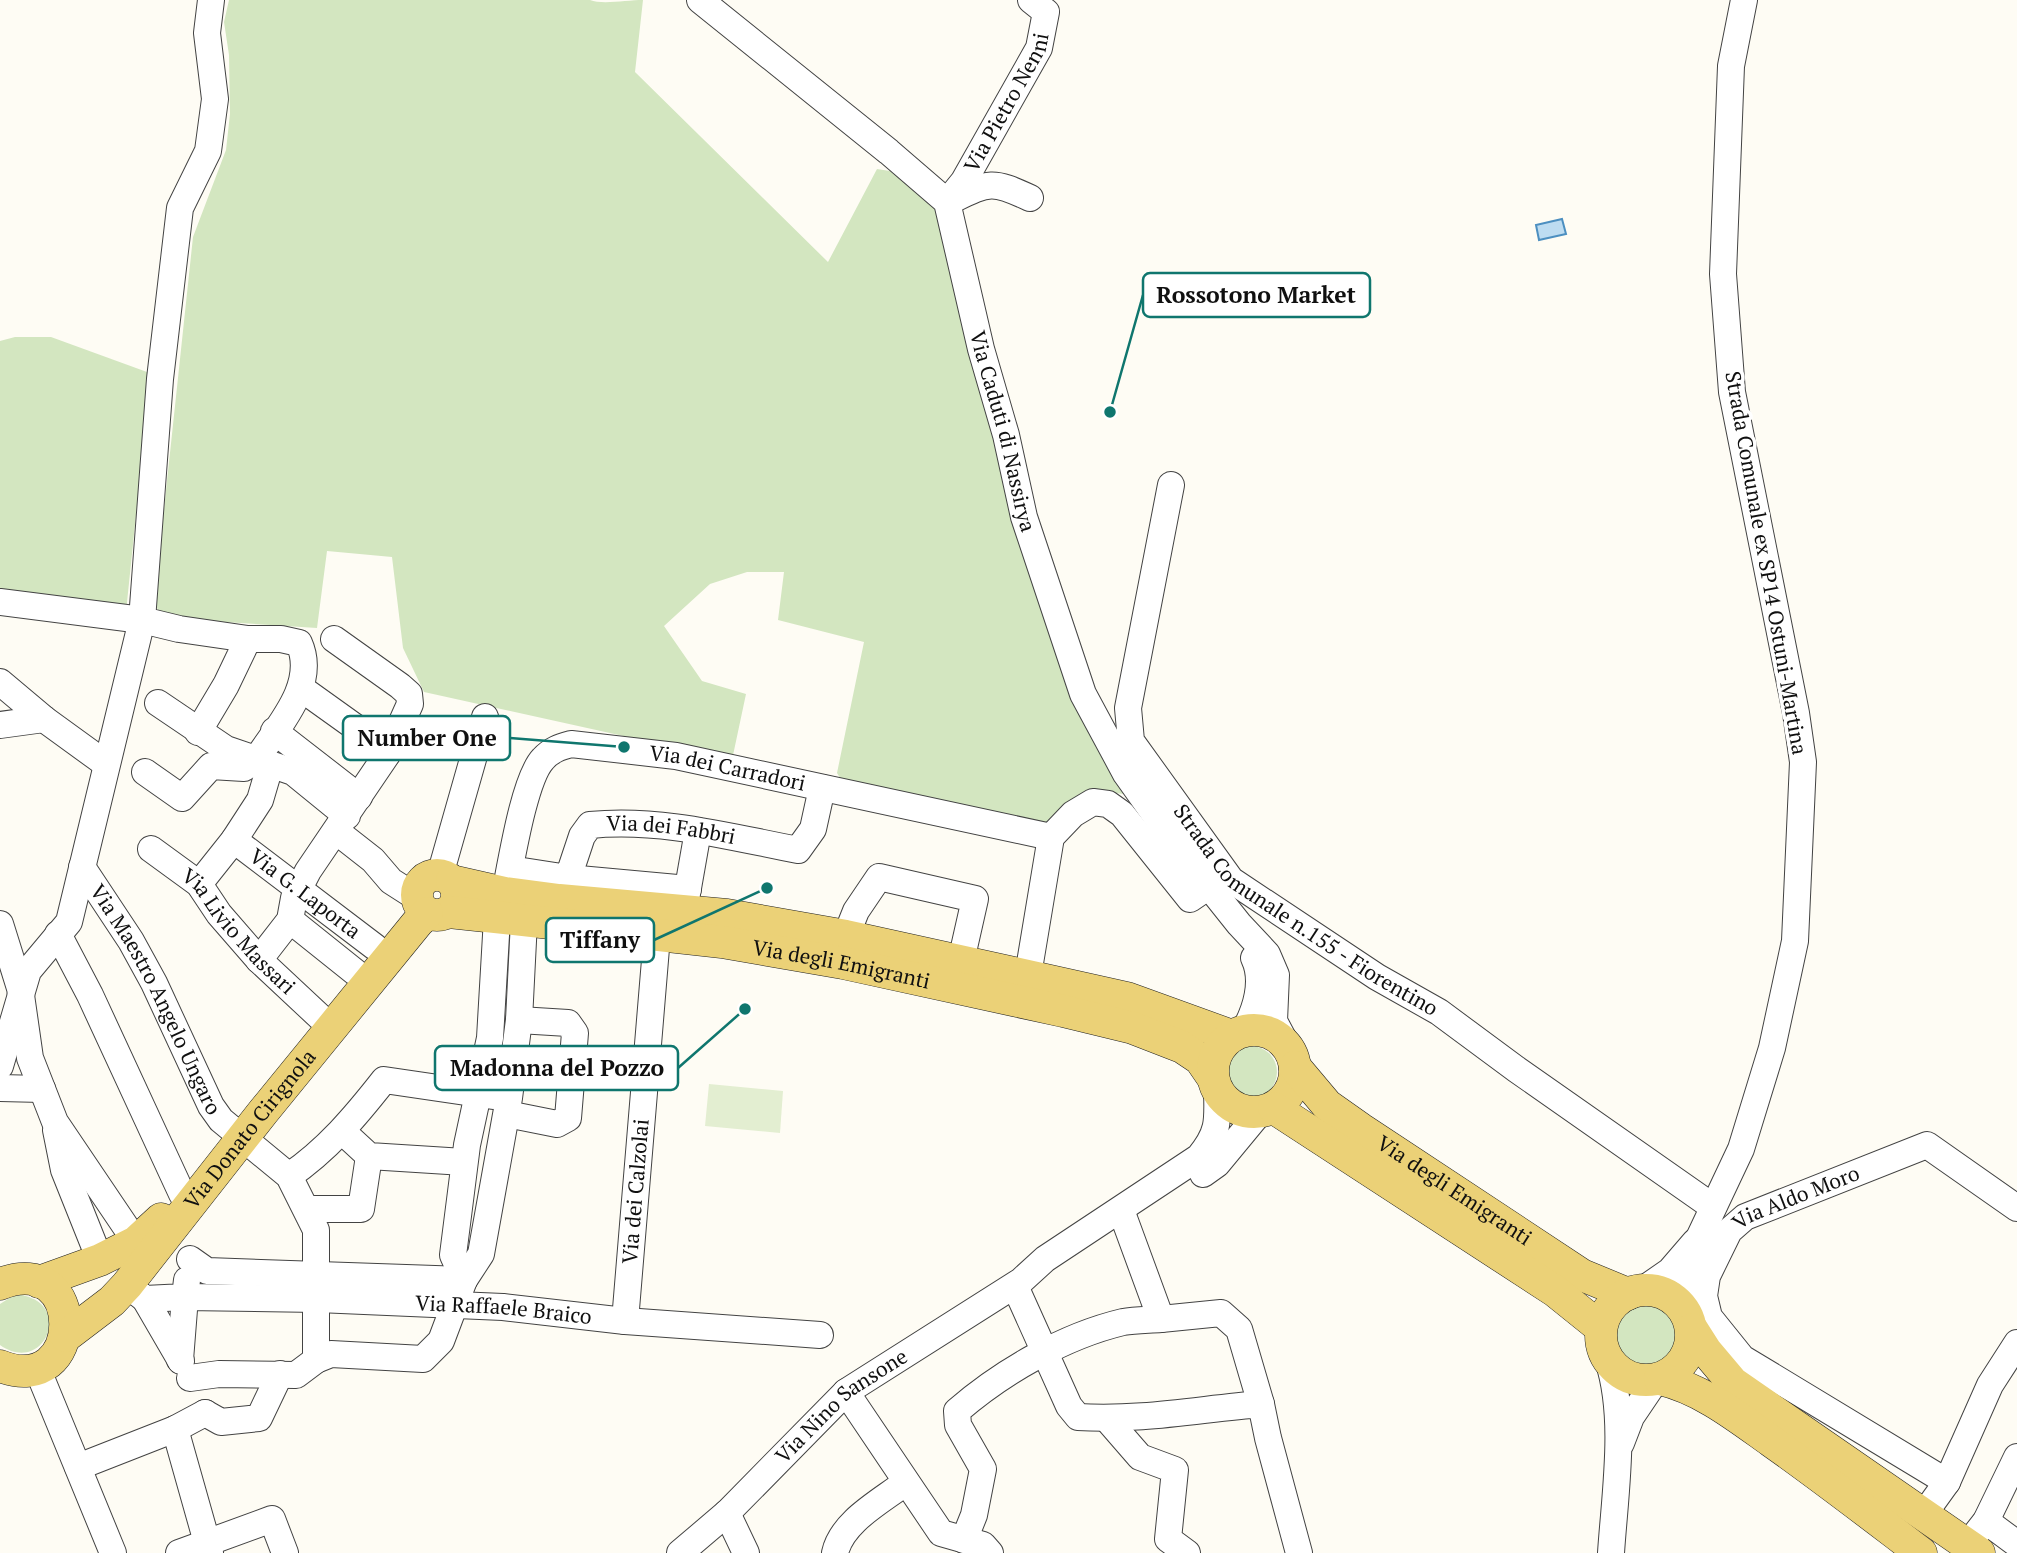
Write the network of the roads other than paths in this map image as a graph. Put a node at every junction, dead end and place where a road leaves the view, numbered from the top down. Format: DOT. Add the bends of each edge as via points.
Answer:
graph roads {
  1 [pos="211,0"];
  2 [pos="700,0"];
  3 [pos="1031,0"];
  4 [pos="1744,0"];
  5 [pos="1030,198"];
  6 [pos="947,202"];
  7 [pos="1171,485"];
  8 [pos="0,602"];
  9 [pos="142,620"];
  10 [pos="248,639"];
  11 [pos="334,639"];
  12 [pos="0,682"];
  13 [pos="302,689"];
  14 [pos="158,703"];
  15 [pos="485,718"];
  16 [pos="44,719"];
  17 [pos="0,725"];
  18 [pos="274,731"];
  19 [pos="198,732"];
  20 [pos="388,753"];
  21 [pos="263,763"];
  22 [pos="106,764"];
  23 [pos="145,772"];
  24 [pos="822,788"];
  25 [pos="347,815"];
  26 [pos="698,831"];
  27 [pos="1051,837"];
  28 [pos="234,840"];
  29 [pos="151,849"];
  30 [pos="82,867"];
  31 [pos="568,878"];
  32 [pos="199,884"];
  33 [pos="1209,886"];
  34 [pos="299,888"];
  35 [pos="435,893"];
  36 [pos="509,900"];
  37 [pos="686,900"];
  38 [pos="290,920"];
  39 [pos="0,923"];
  40 [pos="1239,924"];
  41 [pos="58,934"];
  42 [pos="657,936"];
  43 [pos="846,936"];
  44 [pos="375,947"];
  45 [pos="259,960"];
  46 [pos="961,961"];
  47 [pos="355,972"];
  48 [pos="1028,975"];
  49 [pos="21,996"];
  50 [pos="320,1017"];
  51 [pos="519,1020"];
  52 [pos="1238,1033"];
  53 [pos="1293,1060"];
  54 [pos="0,1066"];
  55 [pos="1215,1085"];
  56 [pos="0,1088"];
  57 [pos="42,1089"];
  58 [pos="478,1094"];
  59 [pos="508,1106"];
  60 [pos="1267,1110"];
  61 [pos="55,1122"];
  62 [pos="343,1132"];
  63 [pos="237,1133"];
  64 [pos="369,1156"];
  65 [pos="464,1162"];
  66 [pos="289,1176"];
  67 [pos="182,1194"];
  68 [pos="1713,1207"];
  69 [pos="2017,1208"];
  70 [pos="307,1209"];
  71 [pos="1123,1216"];
  72 [pos="1699,1238"];
  73 [pos="151,1239"];
  74 [pos="190,1259"];
  75 [pos="100,1260"];
  76 [pos="464,1280"];
  77 [pos="39,1282"];
  78 [pos="1018,1283"];
  79 [pos="0,1284"];
  80 [pos="317,1287"];
  81 [pos="136,1292"];
  82 [pos="1636,1292"];
  83 [pos="185,1297"];
  84 [pos="456,1306"];
  85 [pos="1161,1319"];
  86 [pos="1688,1319"];
  87 [pos="625,1321"];
  88 [pos="1601,1328"];
  89 [pos="820,1335"];
  90 [pos="66,1336"];
  91 [pos="2017,1343"];
  92 [pos="1044,1351"];
  93 [pos="316,1360"];
  94 [pos="1608,1360"];
  95 [pos="1,1367"];
  96 [pos="37,1368"];
  97 [pos="185,1369"];
  98 [pos="280,1374"];
  99 [pos="1658,1379"];
  100 [pos="846,1392"];
  101 [pos="1802,1394"];
  102 [pos="1261,1404"];
  103 [pos="205,1413"];
  104 [pos="1780,1415"];
  105 [pos="1107,1419"];
  106 [pos="175,1429"];
  107 [pos="1617,1455"];
  108 [pos="2017,1457"];
  109 [pos="78,1467"];
  110 [pos="906,1482"];
  111 [pos="1947,1482"];
  112 [pos="727,1513"];
  113 [pos="1924,1514"];
  114 [pos="964,1539"];
  115 [pos="1978,1539"];
  116 [pos="2017,1544"];
  117 [pos="209,1548"];
  118 [pos="693,1549"];
  119 [pos="113,1553"];
  120 [pos="179,1553"];
  121 [pos="285,1553"];
  122 [pos="747,1553"];
  123 [pos="835,1553"];
  124 [pos="990,1553"];
  125 [pos="1187,1553"];
  126 [pos="1299,1553"];
  127 [pos="1609,1553"];
  128 [pos="1921,1553"];
  1 -- 9 [label="street" via="207,33 215,99 208,151 180,208 160,379"];
  2 -- 6 [label="street"];
  3 -- 6 [label="street, Via Pietro Nenni" via="1046,12 1039,48 964,181"];
  4 -- 68 [label="street, Strada Comunale ex SP14 Ostuni-Martina" via="1731,66 1723,274 1732,392 1803,762 1795,941 1772,1048 1741,1149"];
  5 -- 6 [label="street" via="1006,187 984,184"];
  6 -- 33 [label="street, Via Caduti di Nassirya" via="1024,517 1083,694 1126,774"];
  7 -- 68 [label="street, Strada Comunale n.155 - Fiorentino" via="1128,708 1131,741 1231,880 1377,977 1439,1012"];
  8 -- 9 [label="street"];
  9 -- 10 [label="street"];
  9 -- 22 [label="street"];
  10 -- 13 [label="street" via="299,643 305,657"];
  10 -- 19 [label="street"];
  11 -- 20 [label="street" via="409,694 410,704"];
  12 -- 16 [label="street"];
  13 -- 18 [label="street"];
  13 -- 20 [label="street"];
  14 -- 19 [label="street"];
  15 -- 35 [label="street"];
  16 -- 17 [label="street"];
  16 -- 22 [label="street"];
  18 -- 21 [label="street"];
  18 -- 25 [label="street"];
  19 -- 21 [label="street"];
  20 -- 25 [label="street"];
  21 -- 23 [label="street" via="244,768 211,766 182,798"];
  21 -- 25 [label="street" via="293,772"];
  21 -- 28 [label="street" via="260,800"];
  22 -- 30 [label="street"];
  24 -- 26 [label="street, Via dei Fabbri" via="813,829 798,850"];
  24 -- 27 [label="street, Via dei Carradori"];
  24 -- 36 [label="street, Via dei Carradori" via="677,756 571,744 554,749 541,761 528,791"];
  25 -- 34 [label="street"];
  25 -- 35 [label="street" via="391,881"];
  26 -- 31 [label="street, Via dei Fabbri" via="657,824 590,825"];
  26 -- 37 [label="street"];
  27 -- 33 [label="street" via="1073,814 1093,802 1108,804 1132,825 1190,898"];
  27 -- 48 [label="street"];
  28 -- 32 [label="street"];
  28 -- 34 [label="street, Via G. Laporta"];
  29 -- 32 [label="street, Via Livio Massari"];
  30 -- 41 [label="street" via="69,922"];
  30 -- 63 [label="street, Via Maestro Angelo Ungaro" via="131,941 211,1106"];
  31 -- 36 [label="street"];
  31 -- 37 [label="street"];
  32 -- 45 [label="street, Via Livio Massari"];
  33 -- 40 [label="street, Via Caduti di Nassirya"];
  34 -- 38 [label="street"];
  34 -- 44 [label="street, Via G. Laporta"];
  35 -- 36 [label="main road, Via degli Emigranti"];
  35 -- 44 [label="main road, Via Donato Cirignola"];
  35 -- 63 [label="main road, Via Donato Cirignola" via="418,922"];
  36 -- 37 [label="main road, Via degli Emigranti"];
  36 -- 42 [label="main road, Via degli Emigranti" via="597,927"];
  36 -- 51 [label="street"];
  36 -- 58 [label="street"];
  37 -- 43 [label="main road, Via degli Emigranti" via="727,915"];
  38 -- 45 [label="street"];
  38 -- 47 [label="street"];
  39 -- 49 [label="street"];
  40 -- 52 [label="street, Via Caduti di Nassirya" via="1260,969 1255,1012"];
  40 -- 53 [label="street, Via Caduti di Nassirya" via="1266,954 1276,975 1275,1021"];
  41 -- 49 [label="street" via="28,971"];
  41 -- 67 [label="street"];
  42 -- 55 [label="main road, Via degli Emigranti" via="843,963 1133,1028 1200,1059"];
  42 -- 87 [label="street, Via dei Calzolai"];
  43 -- 46 [label="main road, Via degli Emigranti"];
  43 -- 46 [label="street, Via degli Emigranti" via="879,877 975,899"];
  44 -- 47 [label="main road, Via Donato Cirignola"];
  45 -- 50 [label="street, Via Livio Massari"];
  46 -- 48 [label="main road, Via degli Emigranti"];
  47 -- 50 [label="main road, Via Donato Cirignola"];
  48 -- 52 [label="main road, Via degli Emigranti" via="1128,998"];
  49 -- 54 [label="street"];
  49 -- 57 [label="street" via="30,1058"];
  50 -- 63 [label="main road, Via Donato Cirignola"];
  51 -- 59 [label="street"];
  51 -- 59 [label="street" via="568,1023 575,1033 568,1118 557,1124"];
  52 -- 53 [label="main road, Via degli Emigranti" via="1272,1033 1283,1041"];
  52 -- 55 [label="main road" via="1216,1054"];
  53 -- 60 [label="main road" via="1291,1090"];
  53 -- 82 [label="main road, Via degli Emigranti" via="1327,1105 1361,1129 1582,1275"];
  55 -- 60 [label="main road, Via degli Emigranti" via="1225,1102 1236,1109"];
  55 -- 71 [label="street, Via Nino Sansone" via="1218,1124 1212,1142"];
  56 -- 57 [label="street"];
  57 -- 61 [label="street"];
  58 -- 59 [label="street"];
  58 -- 62 [label="street" via="384,1080"];
  58 -- 65 [label="street"];
  59 -- 76 [label="street" via="481,1254"];
  60 -- 71 [label="street, Via Nino Sansone" via="1217,1164"];
  60 -- 88 [label="main road, Via degli Emigranti" via="1555,1291"];
  61 -- 73 [label="street"];
  61 -- 75 [label="street" via="64,1170"];
  62 -- 64 [label="street"];
  62 -- 66 [label="street"];
  63 -- 66 [label="street, Via Maestro Angelo Ungaro"];
  63 -- 67 [label="main road, Via Donato Cirignola"];
  63 -- 73 [label="main road, Via Donato Cirignola"];
  64 -- 65 [label="street"];
  64 -- 70 [label="street" via="361,1209"];
  65 -- 76 [label="street" via="453,1255"];
  66 -- 70 [label="street"];
  67 -- 73 [label="main road, Via Donato Cirignola"];
  68 -- 72 [label="street, Strada Comunale ex SP14 Ostuni-Martina"];
  69 -- 101 [label="street, Via Aldo Moro" via="1927,1145 1745,1217 1729,1230 1707,1276 1704,1296 1709,1317 1742,1358"];
  70 -- 80 [label="street" via="316,1230"];
  71 -- 78 [label="street, Via Nino Sansone" via="1051,1272"];
  71 -- 85 [label="street"];
  72 -- 82 [label="street, Strada Comunale ex SP14 Ostuni-Martina" via="1671,1271"];
  72 -- 86 [label="street, Strada Comunale ex SP14 Ostuni-Martina"];
  73 -- 74 [label="street"];
  73 -- 75 [label="main road, Via Donato Cirignola"];
  73 -- 81 [label="main road, Via Donato Cirignola"];
  74 -- 80 [label="street, Via Raffaele Braico" via="207,1272"];
  74 -- 83 [label="street"];
  75 -- 77 [label="main road, Via Donato Cirignola"];
  76 -- 80 [label="street, Via Raffaele Braico"];
  76 -- 84 [label="street"];
  77 -- 79 [label="main road, Via Donato Cirignola" via="25,1279"];
  77 -- 90 [label="main road" via="59,1298 65,1310"];
  78 -- 92 [label="street"];
  78 -- 100 [label="street, Via Nino Sansone"];
  80 -- 83 [label="street, Via Raffaele Braico"];
  80 -- 84 [label="street, Via Raffaele Braico"];
  80 -- 93 [label="street"];
  81 -- 83 [label="street, Via Raffaele Braico"];
  81 -- 90 [label="main road, Via Donato Cirignola" via="112,1301"];
  81 -- 97 [label="street"];
  82 -- 86 [label="main road" via="1659,1291 1673,1298"];
  82 -- 88 [label="main road" via="1611,1308"];
  83 -- 97 [label="street"];
  84 -- 87 [label="street, Via Raffaele Braico"];
  84 -- 93 [label="street" via="441,1341 423,1359 331,1354"];
  85 -- 92 [label="street" via="1124,1322"];
  85 -- 102 [label="street" via="1221,1313 1238,1329"];
  86 -- 99 [label="main road" via="1688,1354 1681,1365"];
  86 -- 104 [label="main road" via="1706,1351 1733,1383"];
  87 -- 89 [label="street, Via Raffaele Braico"];
  88 -- 94 [label="main road"];
  90 -- 96 [label="main road, Via Donato Cirignola" via="60,1349"];
  91 -- 111 [label="street" via="1990,1385"];
  92 -- 105 [label="street" via="1078,1418"];
  92 -- 114 [label="street" via="957,1411 958,1425 983,1469"];
  93 -- 98 [label="street" via="296,1375"];
  94 -- 99 [label="main road" via="1629,1378"];
  94 -- 107 [label="street" via="1615,1382"];
  95 -- 96 [label="main road"];
  96 -- 109 [label="street"];
  97 -- 98 [label="street"];
  97 -- 103 [label="street"];
  98 -- 103 [label="street" via="259,1418 221,1422"];
  99 -- 107 [label="street" via="1631,1417"];
  99 -- 128 [label="main road" via="1716,1402"];
  100 -- 110 [label="street"];
  100 -- 112 [label="street, Via Nino Sansone"];
  101 -- 104 [label="street"];
  101 -- 111 [label="street, Via Aldo Moro"];
  102 -- 105 [label="street"];
  102 -- 126 [label="street"];
  103 -- 106 [label="street"];
  104 -- 113 [label="main road"];
  105 -- 125 [label="street" via="1140,1457 1175,1470 1168,1539"];
  106 -- 109 [label="street"];
  106 -- 117 [label="street"];
  107 -- 127 [label="street"];
  108 -- 115 [label="street"];
  109 -- 119 [label="street"];
  110 -- 114 [label="street" via="941,1533"];
  110 -- 123 [label="street" via="838,1539"];
  111 -- 113 [label="street"];
  112 -- 118 [label="street, Via Nino Sansone"];
  112 -- 122 [label="street"];
  113 -- 115 [label="main road"];
  114 -- 124 [label="street" via="983,1545"];
  115 -- 116 [label="street"];
  117 -- 120 [label="street"];
  117 -- 121 [label="street" via="272,1519"];
}
